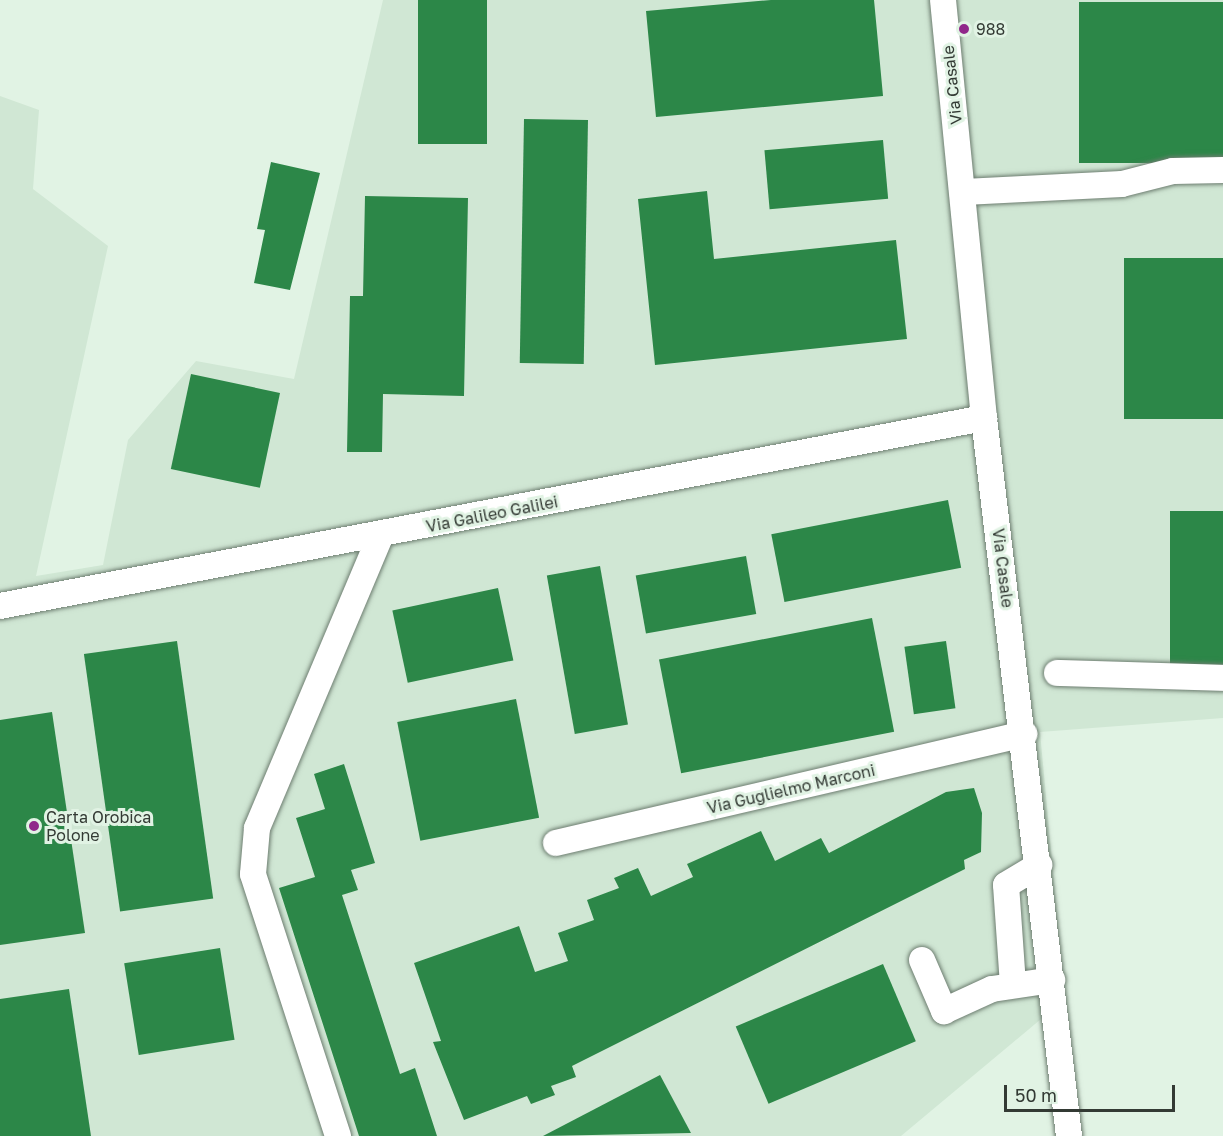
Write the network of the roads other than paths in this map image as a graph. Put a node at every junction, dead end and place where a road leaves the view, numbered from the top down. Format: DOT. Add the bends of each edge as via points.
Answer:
graph roads {
  1 [pos="943,0"];
  2 [pos="1223,170"];
  3 [pos="964,192"];
  4 [pos="984,418"];
  5 [pos="381,536"];
  6 [pos="0,606"];
  7 [pos="1057,673"];
  8 [pos="1223,678"];
  9 [pos="1025,734"];
  10 [pos="556,843"];
  11 [pos="1039,865"];
  12 [pos="922,960"];
  13 [pos="1052,980"];
  14 [pos="1012,986"];
  15 [pos="338,1136"];
  16 [pos="1069,1136"];
  1 -- 3 [label="street, Via Casale"];
  2 -- 3 [label="street" via="1173,171 1122,184"];
  3 -- 4 [label="street, Via Casale"];
  4 -- 5 [label="street, Via Galileo Galilei"];
  4 -- 9 [label="street, Via Casale"];
  5 -- 6 [label="street, Via Galileo Galilei"];
  5 -- 15 [label="street" via="257,828 253,874"];
  7 -- 8 [label="street"];
  9 -- 10 [label="street, Via Guglielmo Marconi"];
  9 -- 11 [label="street, Via Casale"];
  11 -- 13 [label="street, Via Casale"];
  11 -- 14 [label="street" via="1006,885"];
  12 -- 14 [label="street" via="944,1011"];
  13 -- 14 [label="street"];
  13 -- 16 [label="street, Via Casale"];
}
